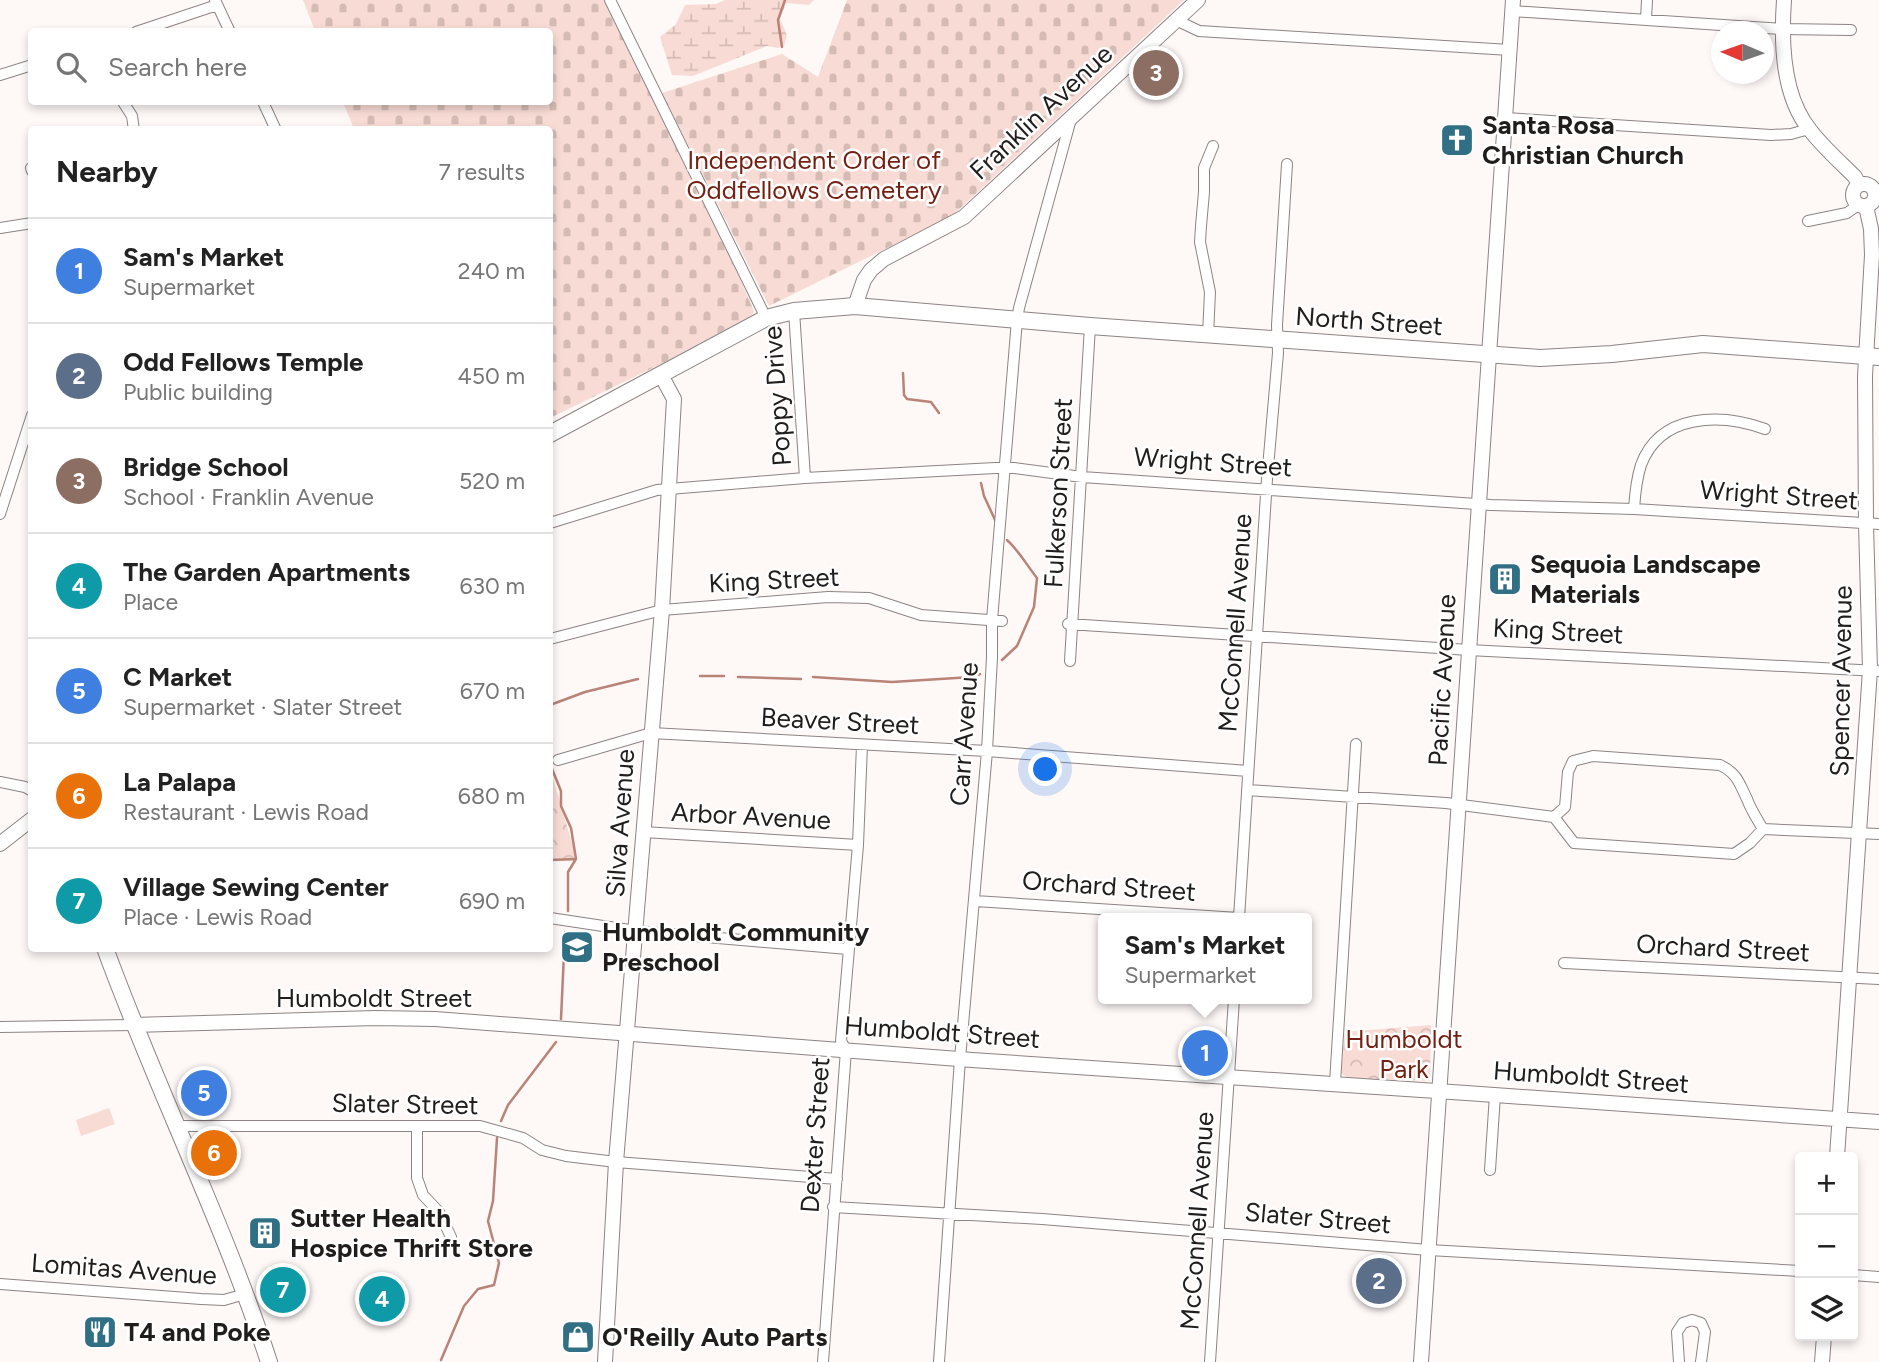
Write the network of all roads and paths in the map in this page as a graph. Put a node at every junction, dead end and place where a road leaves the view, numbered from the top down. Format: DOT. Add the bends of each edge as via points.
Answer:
graph roads {
  1 [pos="610,0"];
  2 [pos="1198,0"];
  3 [pos="1647,0"];
  4 [pos="1784,0"];
  5 [pos="216,2"];
  6 [pos="1513,5"];
  7 [pos="1646,19"];
  8 [pos="1176,20"];
  9 [pos="147,28"];
  10 [pos="228,28"];
  11 [pos="1782,29"];
  12 [pos="1851,30"];
  13 [pos="1510,50"];
  14 [pos="28,66"];
  15 [pos="0,75"];
  16 [pos="126,105"];
  17 [pos="264,105"];
  18 [pos="1072,116"];
  19 [pos="1505,118"];
  20 [pos="133,126"];
  21 [pos="274,126"];
  22 [pos="1809,129"];
  23 [pos="1213,146"];
  24 [pos="1287,164"];
  25 [pos="1858,185"];
  26 [pos="1877,192"];
  27 [pos="1862,206"];
  28 [pos="1808,222"];
  29 [pos="28,224"];
  30 [pos="0,228"];
  31 [pos="855,306"];
  32 [pos="794,311"];
  33 [pos="766,318"];
  34 [pos="1017,320"];
  35 [pos="1090,326"];
  36 [pos="1208,335"];
  37 [pos="1278,339"];
  38 [pos="1488,355"];
  39 [pos="1872,357"];
  40 [pos="661,375"];
  41 [pos="28,427"];
  42 [pos="1765,429"];
  43 [pos="553,433"];
  44 [pos="1004,468"];
  45 [pos="1082,477"];
  46 [pos="805,478"];
  47 [pos="1266,488"];
  48 [pos="668,490"];
  49 [pos="1478,503"];
  50 [pos="1634,509"];
  51 [pos="0,514"];
  52 [pos="553,522"];
  53 [pos="1872,524"];
  54 [pos="662,610"];
  55 [pos="997,620"];
  56 [pos="1071,624"];
  57 [pos="1257,635"];
  58 [pos="553,638"];
  59 [pos="1469,650"];
  60 [pos="1070,661"];
  61 [pos="1875,671"];
  62 [pos="651,733"];
  63 [pos="1356,744"];
  64 [pos="862,745"];
  65 [pos="987,751"];
  66 [pos="558,760"];
  67 [pos="1248,771"];
  68 [pos="0,782"];
  69 [pos="28,789"];
  70 [pos="1247,790"];
  71 [pos="1353,797"];
  72 [pos="1459,805"];
  73 [pos="1554,817"];
  74 [pos="28,822"];
  75 [pos="1763,830"];
  76 [pos="643,832"];
  77 [pos="1860,834"];
  78 [pos="1879,834"];
  79 [pos="0,844"];
  80 [pos="858,845"];
  81 [pos="975,901"];
  82 [pos="1161,913"];
  83 [pos="1239,913"];
  84 [pos="553,918"];
  85 [pos="636,931"];
  86 [pos="848,949"];
  87 [pos="106,952"];
  88 [pos="1564,963"];
  89 [pos="1850,978"];
  90 [pos="1879,979"];
  91 [pos="1234,1004"];
  92 [pos="133,1025"];
  93 [pos="0,1027"];
  94 [pos="627,1033"];
  95 [pos="846,1050"];
  96 [pos="960,1059"];
  97 [pos="1228,1077"];
  98 [pos="1335,1083"];
  99 [pos="1438,1092"];
  100 [pos="1495,1095"];
  101 [pos="1840,1119"];
  102 [pos="1879,1122"];
  103 [pos="176,1126"];
  104 [pos="417,1126"];
  105 [pos="1837,1152"];
  106 [pos="616,1162"];
  107 [pos="1490,1170"];
  108 [pos="837,1179"];
  109 [pos="833,1207"];
  110 [pos="950,1215"];
  111 [pos="1219,1232"];
  112 [pos="451,1237"];
  113 [pos="1429,1250"];
  114 [pos="1795,1271"];
  115 [pos="1858,1275"];
  116 [pos="1879,1277"];
  117 [pos="0,1284"];
  118 [pos="245,1294"];
  119 [pos="1824,1341"];
  120 [pos="269,1362"];
  121 [pos="605,1362"];
  122 [pos="823,1362"];
  123 [pos="939,1362"];
  124 [pos="1210,1362"];
  125 [pos="1420,1362"];
  126 [pos="1679,1362"];
  127 [pos="1701,1362"];
  128 [pos="1822,1362"];
  1 -- 33 [label="street, Poppy Drive"];
  2 -- 8 [label="street, Franklin Avenue"];
  3 -- 7 [label="street"];
  4 -- 11 [label="street"];
  5 -- 9 [label="street"];
  5 -- 10 [label="street"];
  6 -- 7 [label="street"];
  6 -- 13 [label="street, Pacific Avenue"];
  7 -- 11 [label="street"];
  8 -- 13 [label="street" via="1199,31"];
  8 -- 18 [label="street, Franklin Avenue"];
  11 -- 12 [label="street"];
  11 -- 22 [label="street" via="1785,70"];
  13 -- 19 [label="street, Pacific Avenue"];
  14 -- 15 [label="street"];
  16 -- 20 [label="street"];
  17 -- 21 [label="street"];
  18 -- 31 [label="street, Franklin Avenue" via="964,217 884,259 864,280"];
  18 -- 34 [label="street, Carr Avenue"];
  19 -- 22 [label="street" via="1771,135"];
  19 -- 38 [label="street, Pacific Avenue"];
  22 -- 25 [label="street"];
  23 -- 36 [label="street" via="1204,168 1200,242 1210,292"];
  24 -- 37 [label="street, McConnell Avenue"];
  25 -- 26 [label="street"];
  25 -- 27 [label="street" via="1853,200"];
  26 -- 27 [label="street" via="1872,203"];
  27 -- 28 [label="street"];
  27 -- 39 [label="street, Spencer Avenue" via="1871,229"];
  29 -- 30 [label="street"];
  31 -- 32 [label="main road"];
  31 -- 34 [label="main road, North Street"];
  32 -- 33 [label="main road"];
  32 -- 46 [label="street, Poppy Drive"];
  33 -- 40 [label="main road"];
  34 -- 35 [label="main road, North Street"];
  34 -- 44 [label="street, Carr Avenue"];
  35 -- 36 [label="main road, North Street"];
  35 -- 45 [label="street, Fulkerson Street"];
  36 -- 37 [label="main road, North Street"];
  37 -- 38 [label="main road, North Street"];
  37 -- 47 [label="street, McConnell Avenue"];
  38 -- 39 [label="main road, North Street" via="1584,356 1716,344"];
  38 -- 49 [label="street, Pacific Avenue"];
  39 -- 53 [label="street, Spencer Avenue"];
  40 -- 43 [label="main road"];
  40 -- 48 [label="street, Silva Avenue" via="674,399"];
  41 -- 51 [label="street"];
  42 -- 50 [label="street" via="1715,419 1674,428 1642,463"];
  44 -- 45 [label="street, Wright Street"];
  44 -- 46 [label="street, Wright Street"];
  44 -- 55 [label="street, Carr Avenue"];
  45 -- 47 [label="street, Wright Street"];
  45 -- 56 [label="street, Fulkerson Street"];
  46 -- 48 [label="street, Wright Street"];
  47 -- 49 [label="street, Wright Street"];
  47 -- 57 [label="street, McConnell Avenue"];
  48 -- 52 [label="street, Wright Street"];
  48 -- 54 [label="street, Silva Avenue"];
  49 -- 50 [label="street, Wright Street"];
  49 -- 59 [label="street, Pacific Avenue"];
  50 -- 53 [label="street, Wright Street"];
  53 -- 61 [label="street, Spencer Avenue"];
  54 -- 55 [label="street, King Street" via="869,598 921,615"];
  54 -- 58 [label="street, King Street"];
  54 -- 62 [label="street, Silva Avenue"];
  55 -- 65 [label="street, Carr Avenue"];
  56 -- 57 [label="street, King Street"];
  56 -- 60 [label="street, Fulkerson Street"];
  57 -- 59 [label="street, King Street"];
  57 -- 67 [label="street, McConnell Avenue"];
  59 -- 61 [label="street, King Street"];
  59 -- 72 [label="street, Pacific Avenue"];
  61 -- 77 [label="street, Spencer Avenue"];
  62 -- 64 [label="street, Beaver Street"];
  62 -- 66 [label="street, Beaver Street"];
  62 -- 76 [label="street, Silva Avenue"];
  63 -- 71 [label="street"];
  64 -- 65 [label="street, Beaver Street"];
  64 -- 80 [label="street, Dexter Street"];
  65 -- 67 [label="street, Beaver Street"];
  65 -- 81 [label="street, Carr Avenue"];
  67 -- 70 [label="street, McConnell Avenue"];
  68 -- 69 [label="street"];
  70 -- 71 [label="street"];
  70 -- 83 [label="street, McConnell Avenue"];
  71 -- 72 [label="street"];
  71 -- 98 [label="street"];
  72 -- 73 [label="street"];
  72 -- 99 [label="street, Pacific Avenue"];
  73 -- 75 [label="street" via="1574,843 1734,853"];
  73 -- 75 [label="street" via="1565,807 1573,761 1592,756 1720,765 1740,781"];
  74 -- 79 [label="street"];
  75 -- 77 [label="street"];
  76 -- 80 [label="street, Arbor Avenue"];
  76 -- 85 [label="street, Silva Avenue"];
  77 -- 78 [label="street"];
  77 -- 89 [label="street, Spencer Avenue"];
  80 -- 86 [label="street, Dexter Street"];
  81 -- 82 [label="street, Orchard Street"];
  81 -- 96 [label="street, Carr Avenue"];
  84 -- 85 [label="street"];
  85 -- 86 [label="street"];
  85 -- 94 [label="street, Silva Avenue"];
  86 -- 95 [label="street, Dexter Street" via="841,1041"];
  87 -- 92 [label="main road"];
  88 -- 89 [label="street, Orchard Street"];
  89 -- 90 [label="street, Orchard Street"];
  89 -- 101 [label="street, Spencer Avenue"];
  91 -- 97 [label="street, McConnell Avenue"];
  92 -- 93 [label="street, Humboldt Street"];
  92 -- 94 [label="street, Humboldt Street" via="375,1018"];
  92 -- 103 [label="main road"];
  94 -- 95 [label="street, Humboldt Street"];
  94 -- 106 [label="street, Silva Avenue"];
  95 -- 96 [label="street, Humboldt Street"];
  95 -- 108 [label="street, Dexter Street"];
  96 -- 97 [label="street, Humboldt Street"];
  96 -- 110 [label="street, Carr Avenue"];
  97 -- 98 [label="street, Humboldt Street"];
  97 -- 111 [label="street, McConnell Avenue"];
  98 -- 99 [label="street, Humboldt Street"];
  99 -- 100 [label="street, Humboldt Street"];
  99 -- 113 [label="street, Pacific Avenue"];
  100 -- 101 [label="street, Humboldt Street"];
  100 -- 107 [label="street"];
  101 -- 102 [label="street, Humboldt Street"];
  101 -- 105 [label="street, Spencer Avenue"];
  103 -- 104 [label="street, Slater Street"];
  103 -- 118 [label="main road"];
  104 -- 106 [label="street, Slater Street" via="490,1128 523,1138 542,1150"];
  104 -- 112 [label="street" via="417,1178"];
  106 -- 108 [label="street, Slater Street"];
  106 -- 121 [label="street, Silva Avenue"];
  108 -- 109 [label="street, Dexter Street"];
  109 -- 110 [label="street, Slater Street"];
  109 -- 122 [label="street, Dexter Street"];
  110 -- 111 [label="street, Slater Street"];
  110 -- 123 [label="street, Carr Avenue"];
  111 -- 113 [label="street, Slater Street"];
  111 -- 124 [label="street, McConnell Avenue"];
  113 -- 114 [label="street, Slater Street"];
  113 -- 125 [label="street, Pacific Avenue"];
  115 -- 116 [label="street"];
  117 -- 118 [label="street, Lomitas Avenue" via="223,1300"];
  118 -- 120 [label="main road"];
  119 -- 128 [label="street"];
  126 -- 127 [label="street" via="1677,1332 1692,1320 1701,1323 1705,1332"];
}
